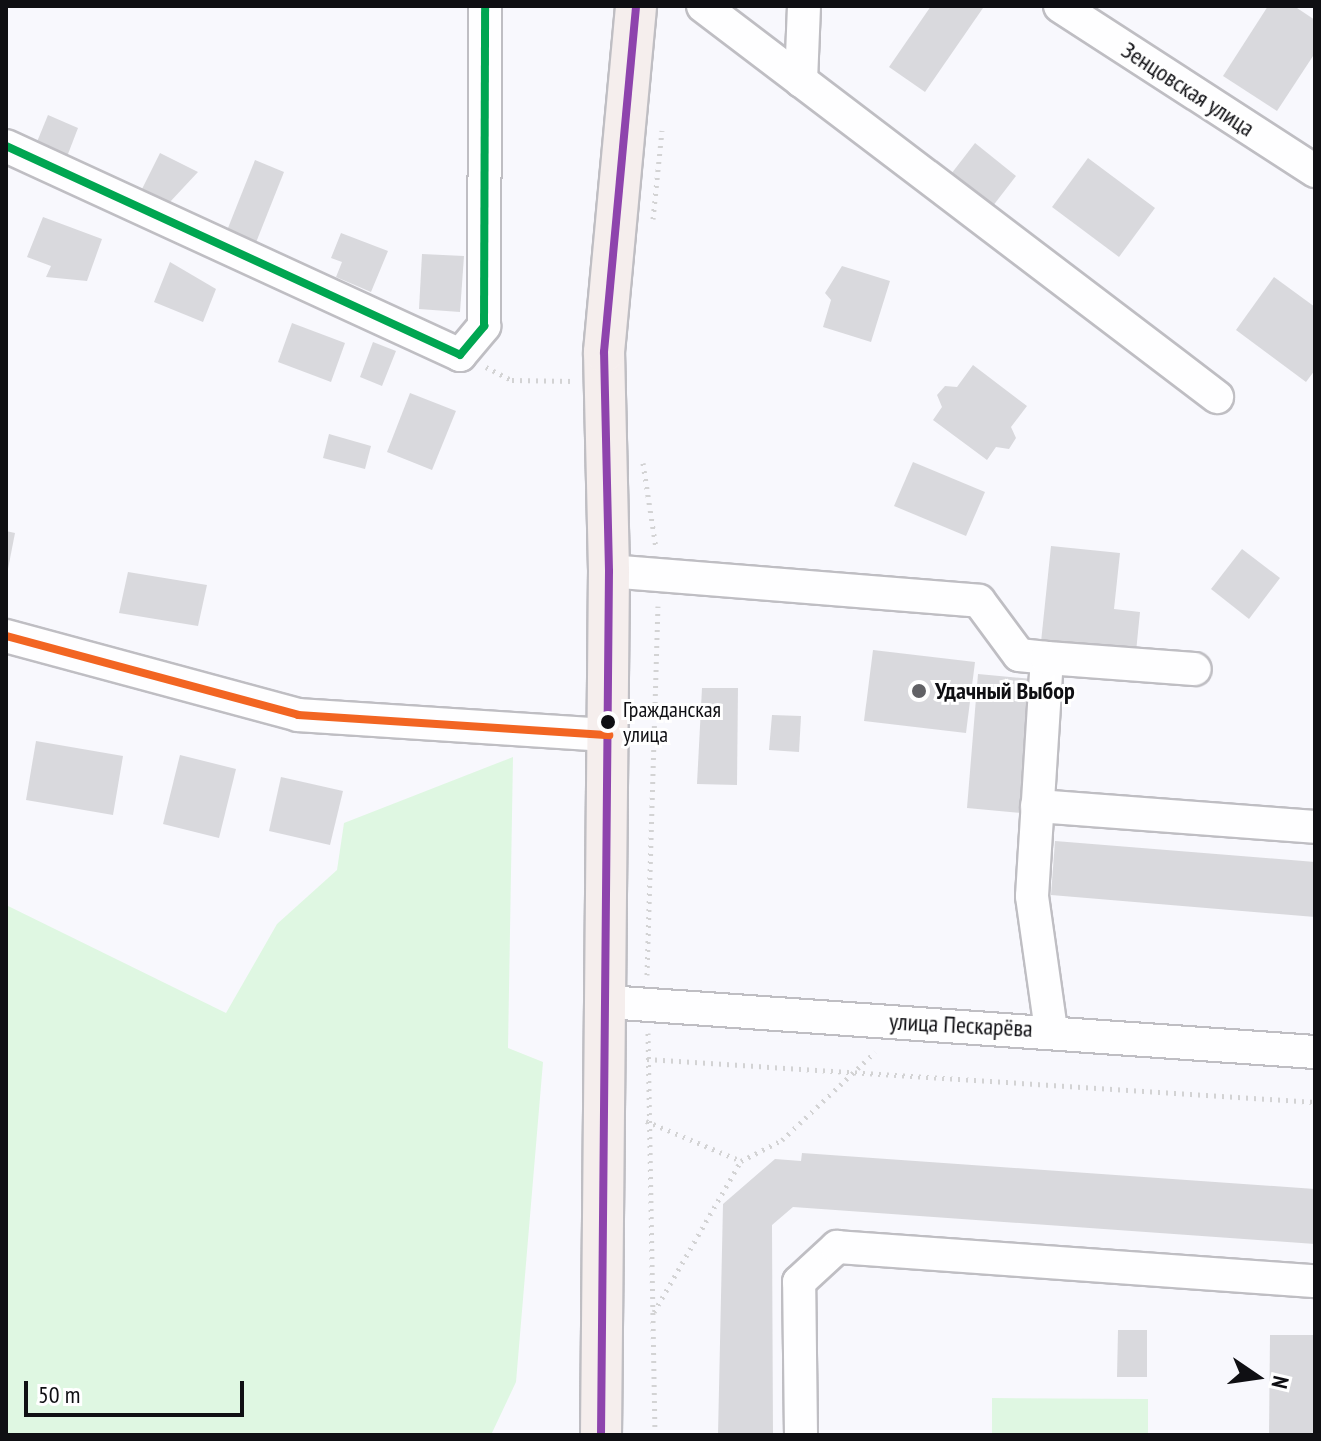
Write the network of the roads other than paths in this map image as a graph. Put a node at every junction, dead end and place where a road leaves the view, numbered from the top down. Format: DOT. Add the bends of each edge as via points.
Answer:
graph roads {
  1 [pos="485,6"];
  2 [pos="636,6"];
  3 [pos="703,6"];
  4 [pos="804,6"];
  5 [pos="1060,6"];
  6 [pos="801,81"];
  7 [pos="6,146"];
  8 [pos="1315,171"];
  9 [pos="1217,397"];
  10 [pos="609,571"];
  11 [pos="6,636"];
  12 [pos="1047,658"];
  13 [pos="1195,669"];
  14 [pos="609,735"];
  15 [pos="1037,806"];
  16 [pos="1315,827"];
  17 [pos="607,1002"];
  18 [pos="1051,1030"];
  19 [pos="1315,1052"];
  20 [pos="1315,1281"];
  21 [pos="601,1435"];
  22 [pos="801,1435"];
  1 -- 7 [label="street" via="484,326 460,355"];
  2 -- 10 [label="main road" via="604,382"];
  3 -- 6 [label="street"];
  4 -- 6 [label="street"];
  5 -- 8 [label="street, Зенцовская улица"];
  6 -- 9 [label="street"];
  10 -- 12 [label="street" via="979,601 1019,655"];
  10 -- 14 [label="main road"];
  11 -- 14 [label="street" via="298,715"];
  12 -- 13 [label="street"];
  12 -- 15 [label="street"];
  14 -- 17 [label="main road"];
  15 -- 16 [label="street"];
  15 -- 18 [label="street" via="1032,896"];
  17 -- 18 [label="street, улица Пескарёва"];
  17 -- 21 [label="main road"];
  18 -- 19 [label="street, улица Пескарёва"];
  20 -- 22 [label="street" via="837,1247 799,1282"];
}
